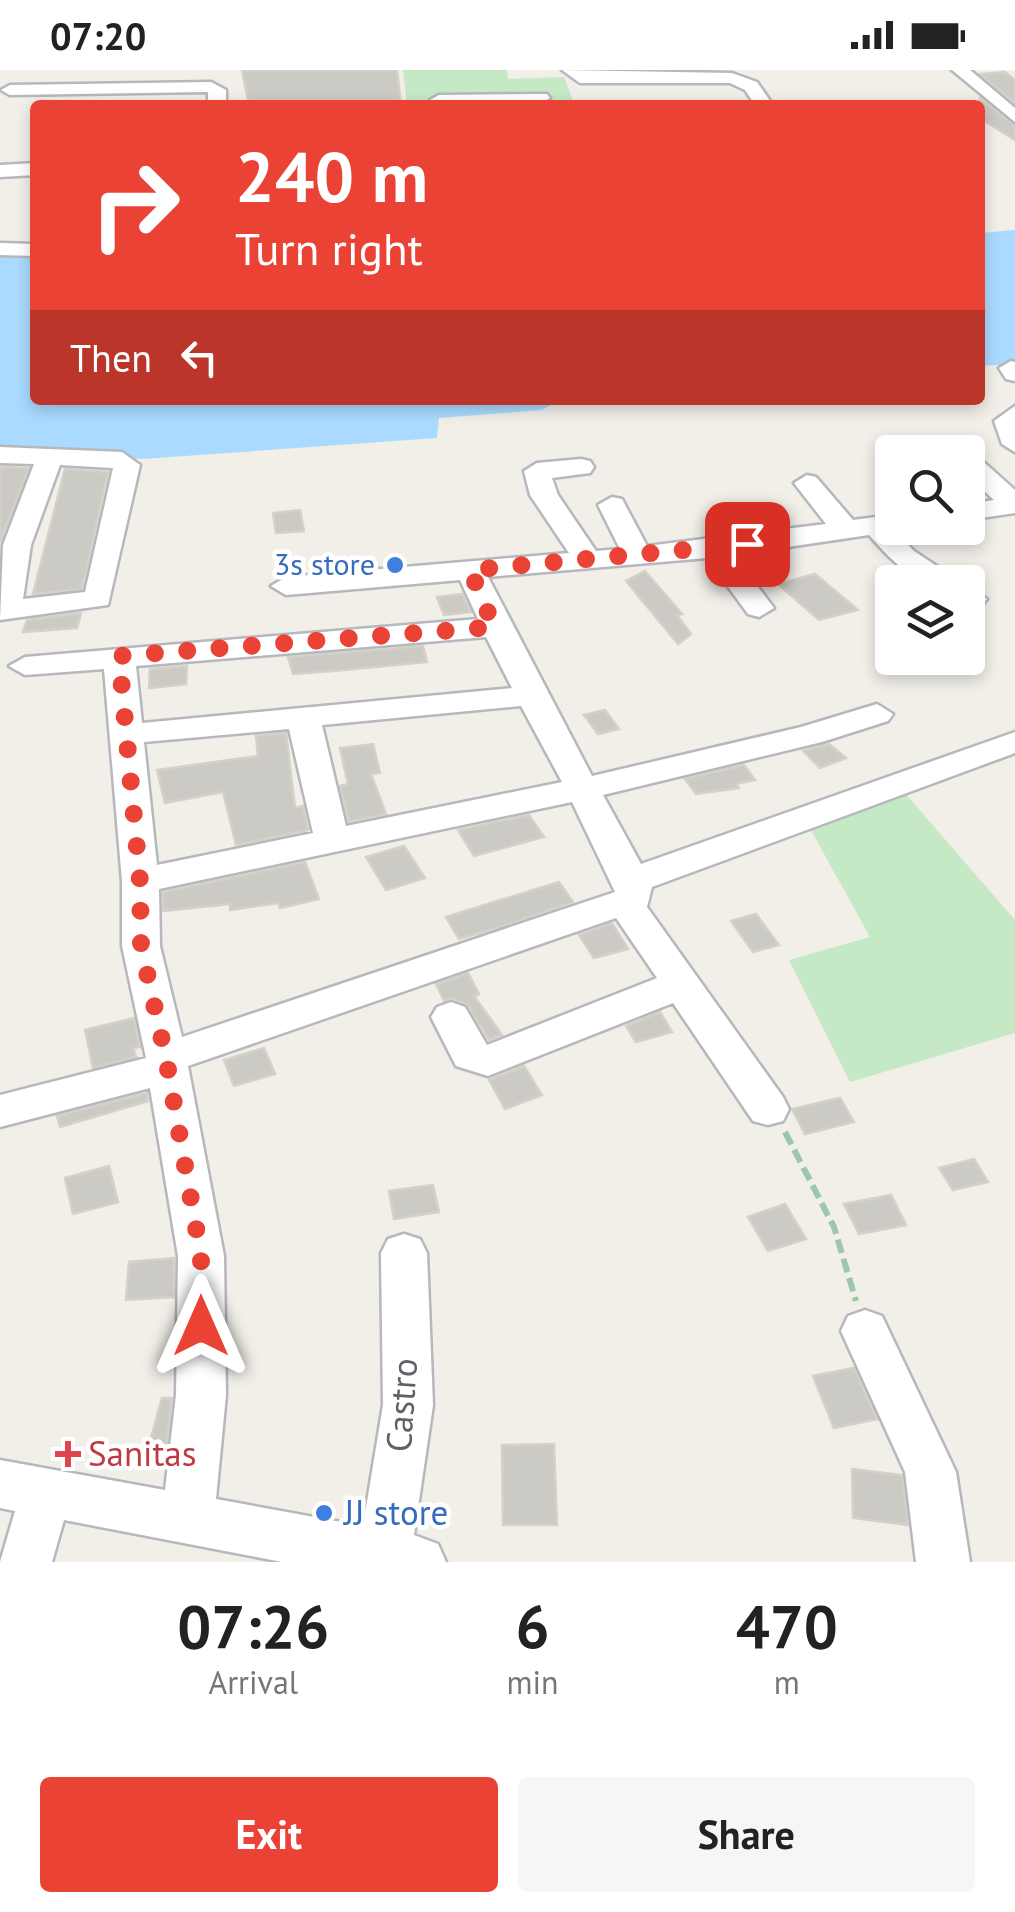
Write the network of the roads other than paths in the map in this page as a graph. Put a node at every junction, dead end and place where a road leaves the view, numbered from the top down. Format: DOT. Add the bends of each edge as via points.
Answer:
graph roads {
  1 [pos="570,70"];
  2 [pos="960,70"];
  3 [pos="438,77"];
  4 [pos="1015,89"];
  5 [pos="3,91"];
  6 [pos="981,91"];
  7 [pos="149,96"];
  8 [pos="541,98"];
  9 [pos="217,100"];
  10 [pos="439,100"];
  11 [pos="500,100"];
  12 [pos="761,100"];
  13 [pos="1015,117"];
  14 [pos="985,122"];
  15 [pos="30,169"];
  16 [pos="0,171"];
  17 [pos="0,248"];
  18 [pos="30,250"];
  19 [pos="1015,414"];
  20 [pos="1015,444"];
  21 [pos="0,456"];
  22 [pos="49,458"];
  23 [pos="581,467"];
  24 [pos="985,477"];
  25 [pos="807,482"];
  26 [pos="0,500"];
  27 [pos="32,502"];
  28 [pos="612,504"];
  29 [pos="1015,504"];
  30 [pos="985,509"];
  31 [pos="875,525"];
  32 [pos="845,529"];
  33 [pos="8,544"];
  34 [pos="896,545"];
  35 [pos="714,549"];
  36 [pos="638,556"];
  37 [pos="589,562"];
  38 [pos="916,565"];
  39 [pos="470,570"];
  40 [pos="286,586"];
  41 [pos="759,608"];
  42 [pos="3,611"];
  43 [pos="494,627"];
  44 [pos="119,656"];
  45 [pos="25,666"];
  46 [pos="530,696"];
  47 [pos="877,714"];
  48 [pos="303,716"];
  49 [pos="126,734"];
  50 [pos="1015,742"];
  51 [pos="585,788"];
  52 [pos="332,840"];
  53 [pos="140,881"];
  54 [pos="628,892"];
  55 [pos="684,983"];
  56 [pos="450,1017"];
  57 [pos="167,1063"];
  58 [pos="768,1109"];
  59 [pos="0,1112"];
  60 [pos="404,1253"];
  61 [pos="866,1331"];
  62 [pos="23,1488"];
  63 [pos="188,1516"];
  64 [pos="402,1559"];
  65 [pos="25,1562"];
  66 [pos="943,1562"];
  1 -- 12 [label="street" via="580,78 732,78 752,86"];
  2 -- 6 [label="street"];
  3 -- 10 [label="street"];
  4 -- 6 [label="street"];
  5 -- 7 [label="street"];
  6 -- 13 [label="street"];
  7 -- 9 [label="street" via="211,87"];
  8 -- 11 [label="street"];
  13 -- 14 [label="street"];
  15 -- 16 [label="street"];
  17 -- 18 [label="street"];
  19 -- 20 [label="street" via="1007,421"];
  21 -- 22 [label="street"];
  22 -- 27 [label="street"];
  22 -- 42 [label="street" via="127,462 98,599"];
  23 -- 37 [label="street" via="537,472 544,495"];
  24 -- 29 [label="street"];
  25 -- 32 [label="street"];
  26 -- 27 [label="street"];
  27 -- 33 [label="street"];
  28 -- 36 [label="street"];
  29 -- 30 [label="street"];
  31 -- 32 [label="street"];
  32 -- 35 [label="street"];
  33 -- 42 [label="street"];
  34 -- 38 [label="street"];
  35 -- 36 [label="street"];
  35 -- 41 [label="street"];
  36 -- 37 [label="street"];
  37 -- 39 [label="street"];
  39 -- 40 [label="street"];
  39 -- 43 [label="street"];
  43 -- 44 [label="street"];
  43 -- 46 [label="street"];
  44 -- 45 [label="street"];
  44 -- 49 [label="street"];
  46 -- 48 [label="street"];
  46 -- 51 [label="street"];
  47 -- 51 [label="street"];
  48 -- 49 [label="street"];
  48 -- 52 [label="street"];
  49 -- 53 [label="street"];
  50 -- 54 [label="street"];
  51 -- 52 [label="street"];
  51 -- 54 [label="street"];
  52 -- 53 [label="street"];
  53 -- 57 [label="street" via="141,946"];
  54 -- 55 [label="street"];
  54 -- 57 [label="street"];
  55 -- 56 [label="street" via="488,1061 470,1056"];
  55 -- 58 [label="street"];
  57 -- 59 [label="street"];
  57 -- 63 [label="street" via="201,1256 201,1395"];
  60 -- 64 [label="street, Castro"];
  61 -- 66 [label="street" via="930,1472"];
  62 -- 63 [label="street"];
  62 -- 65 [label="street"];
  63 -- 64 [label="street"];
}
